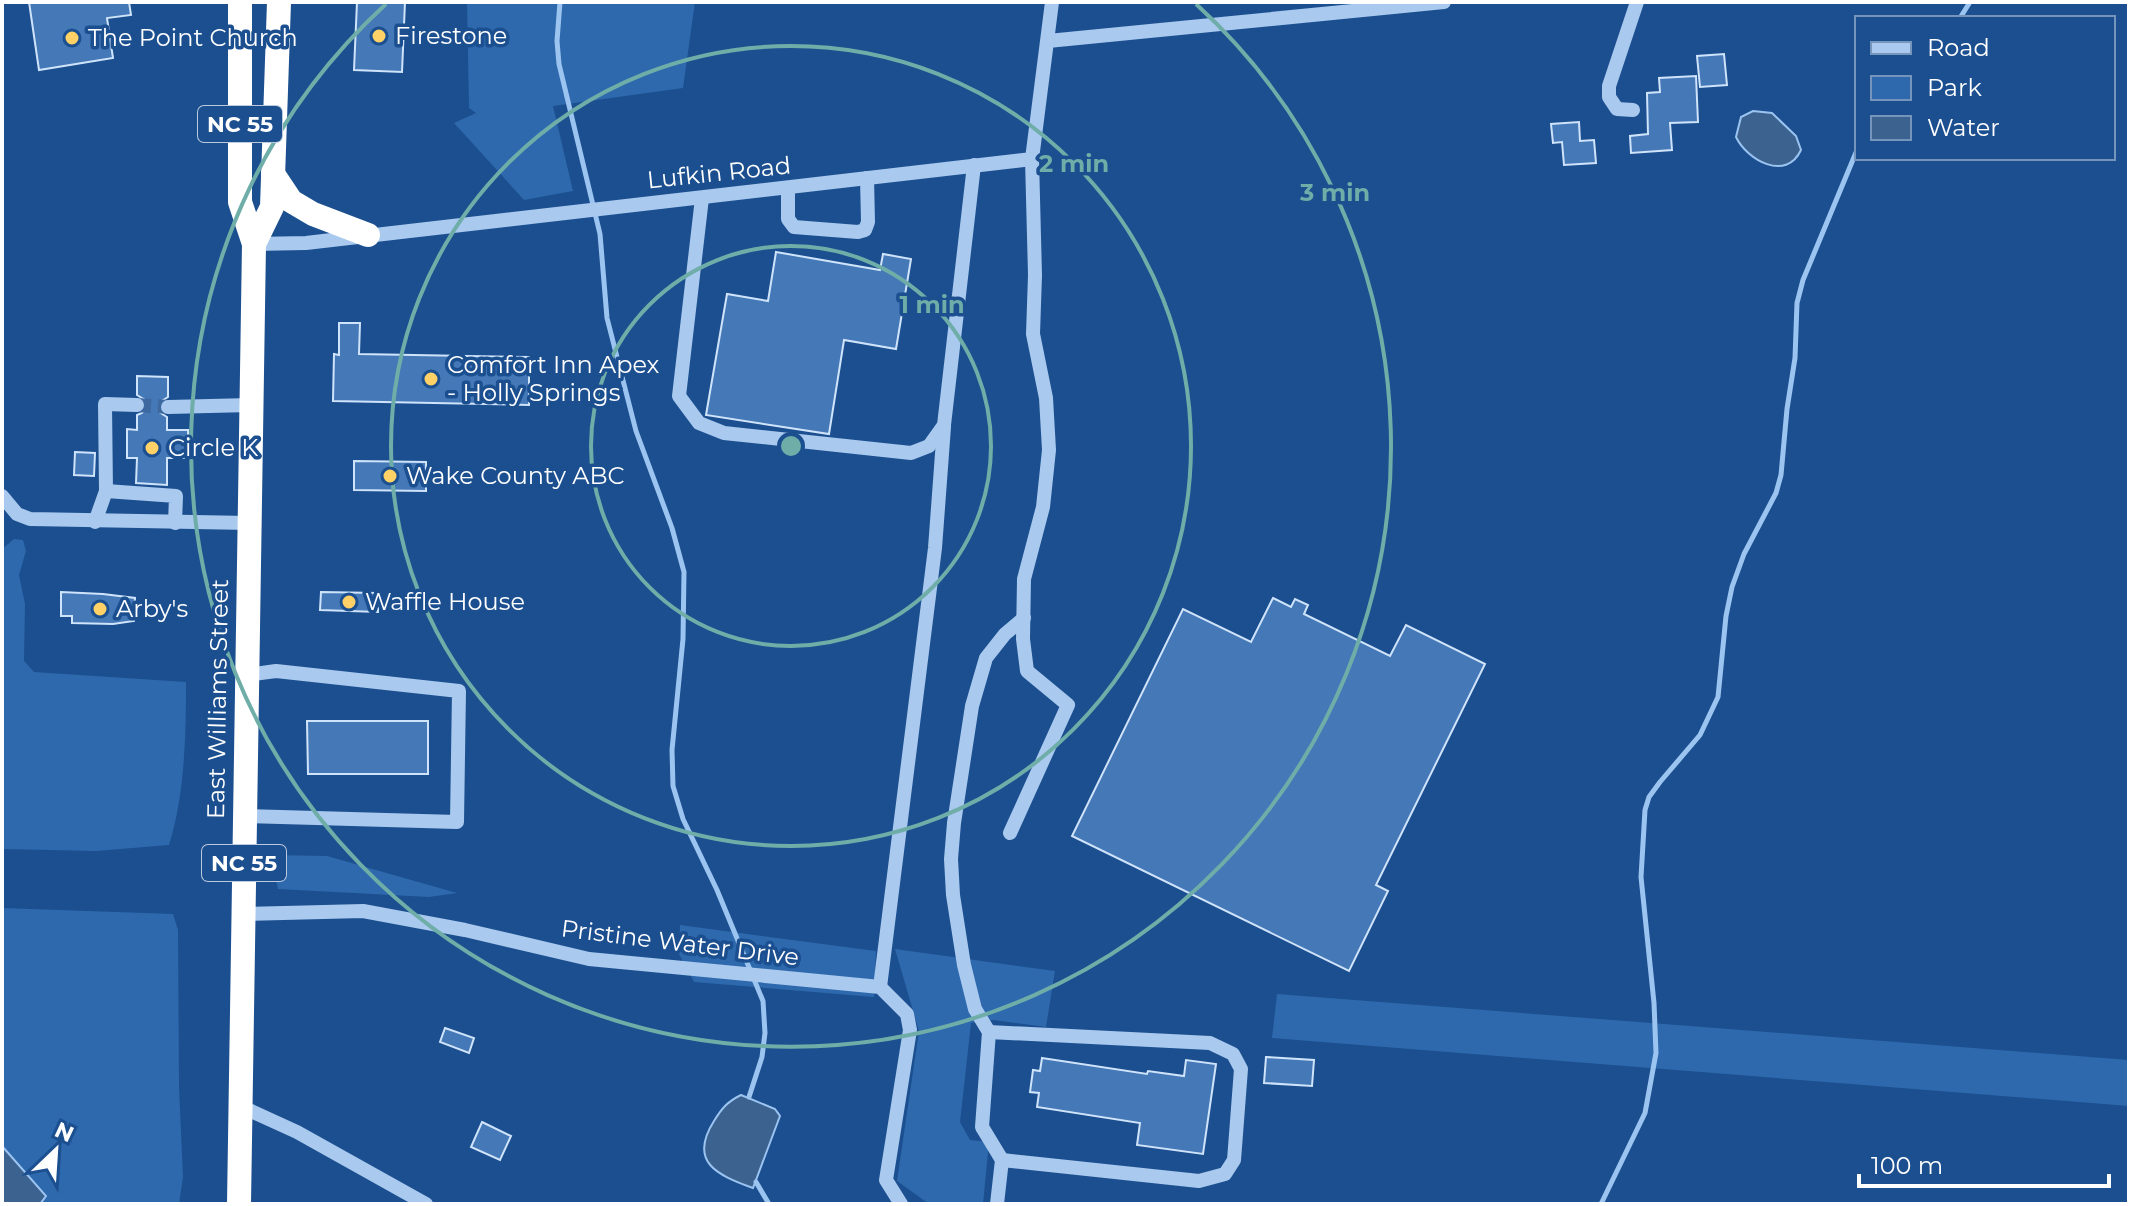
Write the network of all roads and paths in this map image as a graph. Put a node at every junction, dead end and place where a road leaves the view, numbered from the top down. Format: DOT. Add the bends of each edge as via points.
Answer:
graph roads {
  1 [pos="240,2"];
  2 [pos="279,2"];
  3 [pos="1052,2"];
  4 [pos="1444,2"];
  5 [pos="1637,2"];
  6 [pos="1048,41"];
  7 [pos="1633,110"];
  8 [pos="1032,159"];
  9 [pos="974,165"];
  10 [pos="273,174"];
  11 [pos="867,178"];
  12 [pos="788,188"];
  13 [pos="702,198"];
  14 [pos="368,235"];
  15 [pos="254,244"];
  16 [pos="137,405"];
  17 [pos="251,405"];
  18 [pos="168,407"];
  19 [pos="944,425"];
  20 [pos="106,491"];
  21 [pos="2,496"];
  22 [pos="95,522"];
  23 [pos="175,523"];
  24 [pos="249,523"];
  25 [pos="1024,618"];
  26 [pos="247,675"];
  27 [pos="245,816"];
  28 [pos="1010,833"];
  29 [pos="243,914"];
  30 [pos="880,987"];
  31 [pos="989,1032"];
  32 [pos="240,1106"];
  33 [pos="1002,1160"];
  34 [pos="895,1200"];
  35 [pos="239,1204"];
  36 [pos="426,1204"];
  37 [pos="997,1204"];
  1 -- 15 [label="highway, East Williams Street / NC 55" via="240,202"];
  2 -- 10 [label="highway, East Williams Street / NC 55"];
  3 -- 6 [label="street"];
  4 -- 6 [label="street"];
  5 -- 7 [label="street" via="1609,86 1617,109"];
  6 -- 8 [label="street"];
  8 -- 9 [label="street, Lufkin Road"];
  8 -- 25 [label="street" via="1033,334 1046,398 1049,450 1043,507 1024,579"];
  9 -- 11 [label="street, Lufkin Road"];
  9 -- 19 [label="street"];
  10 -- 14 [label="highway" via="291,201"];
  10 -- 15 [label="highway, East Williams Street / NC 55" via="272,207"];
  11 -- 12 [label="street, Lufkin Road"];
  11 -- 12 [label="street" via="868,222 858,232 794,227 788,219"];
  12 -- 13 [label="street, Lufkin Road"];
  13 -- 14 [label="street, Lufkin Road"];
  13 -- 19 [label="street" via="679,396 699,423 724,433 911,453 929,446"];
  14 -- 15 [label="street, Lufkin Road"];
  15 -- 17 [label="highway, East Williams Street / NC 55"];
  16 -- 20 [label="street" via="105,404"];
  17 -- 18 [label="street"];
  17 -- 24 [label="highway, East Williams Street / NC 55"];
  19 -- 30 [label="street" via="933,564"];
  20 -- 22 [label="street"];
  20 -- 23 [label="street" via="176,496"];
  21 -- 22 [label="street" via="17,514 30,519"];
  22 -- 23 [label="street"];
  23 -- 24 [label="street"];
  24 -- 26 [label="highway, East Williams Street / NC 55"];
  25 -- 28 [label="street" via="1027,671 1068,705"];
  25 -- 31 [label="street" via="986,658 972,706 954,823 953,895 964,965 975,1009"];
  26 -- 27 [label="highway, East Williams Street / NC 55"];
  26 -- 27 [label="street" via="276,671 459,691 458,779 457,822"];
  27 -- 29 [label="highway, East Williams Street / NC 55"];
  29 -- 30 [label="street, Pristine Water Drive" via="363,911 589,959"];
  29 -- 32 [label="highway, East Williams Street / NC 55"];
  30 -- 34 [label="street" via="907,1014 910,1030 886,1180"];
  31 -- 33 [label="street" via="982,1127"];
  31 -- 33 [label="street" via="1210,1043 1233,1054 1241,1069 1234,1160 1225,1174 1199,1181"];
  32 -- 35 [label="highway, East Williams Street / NC 55"];
  32 -- 36 [label="street"];
  33 -- 37 [label="street"];
}
